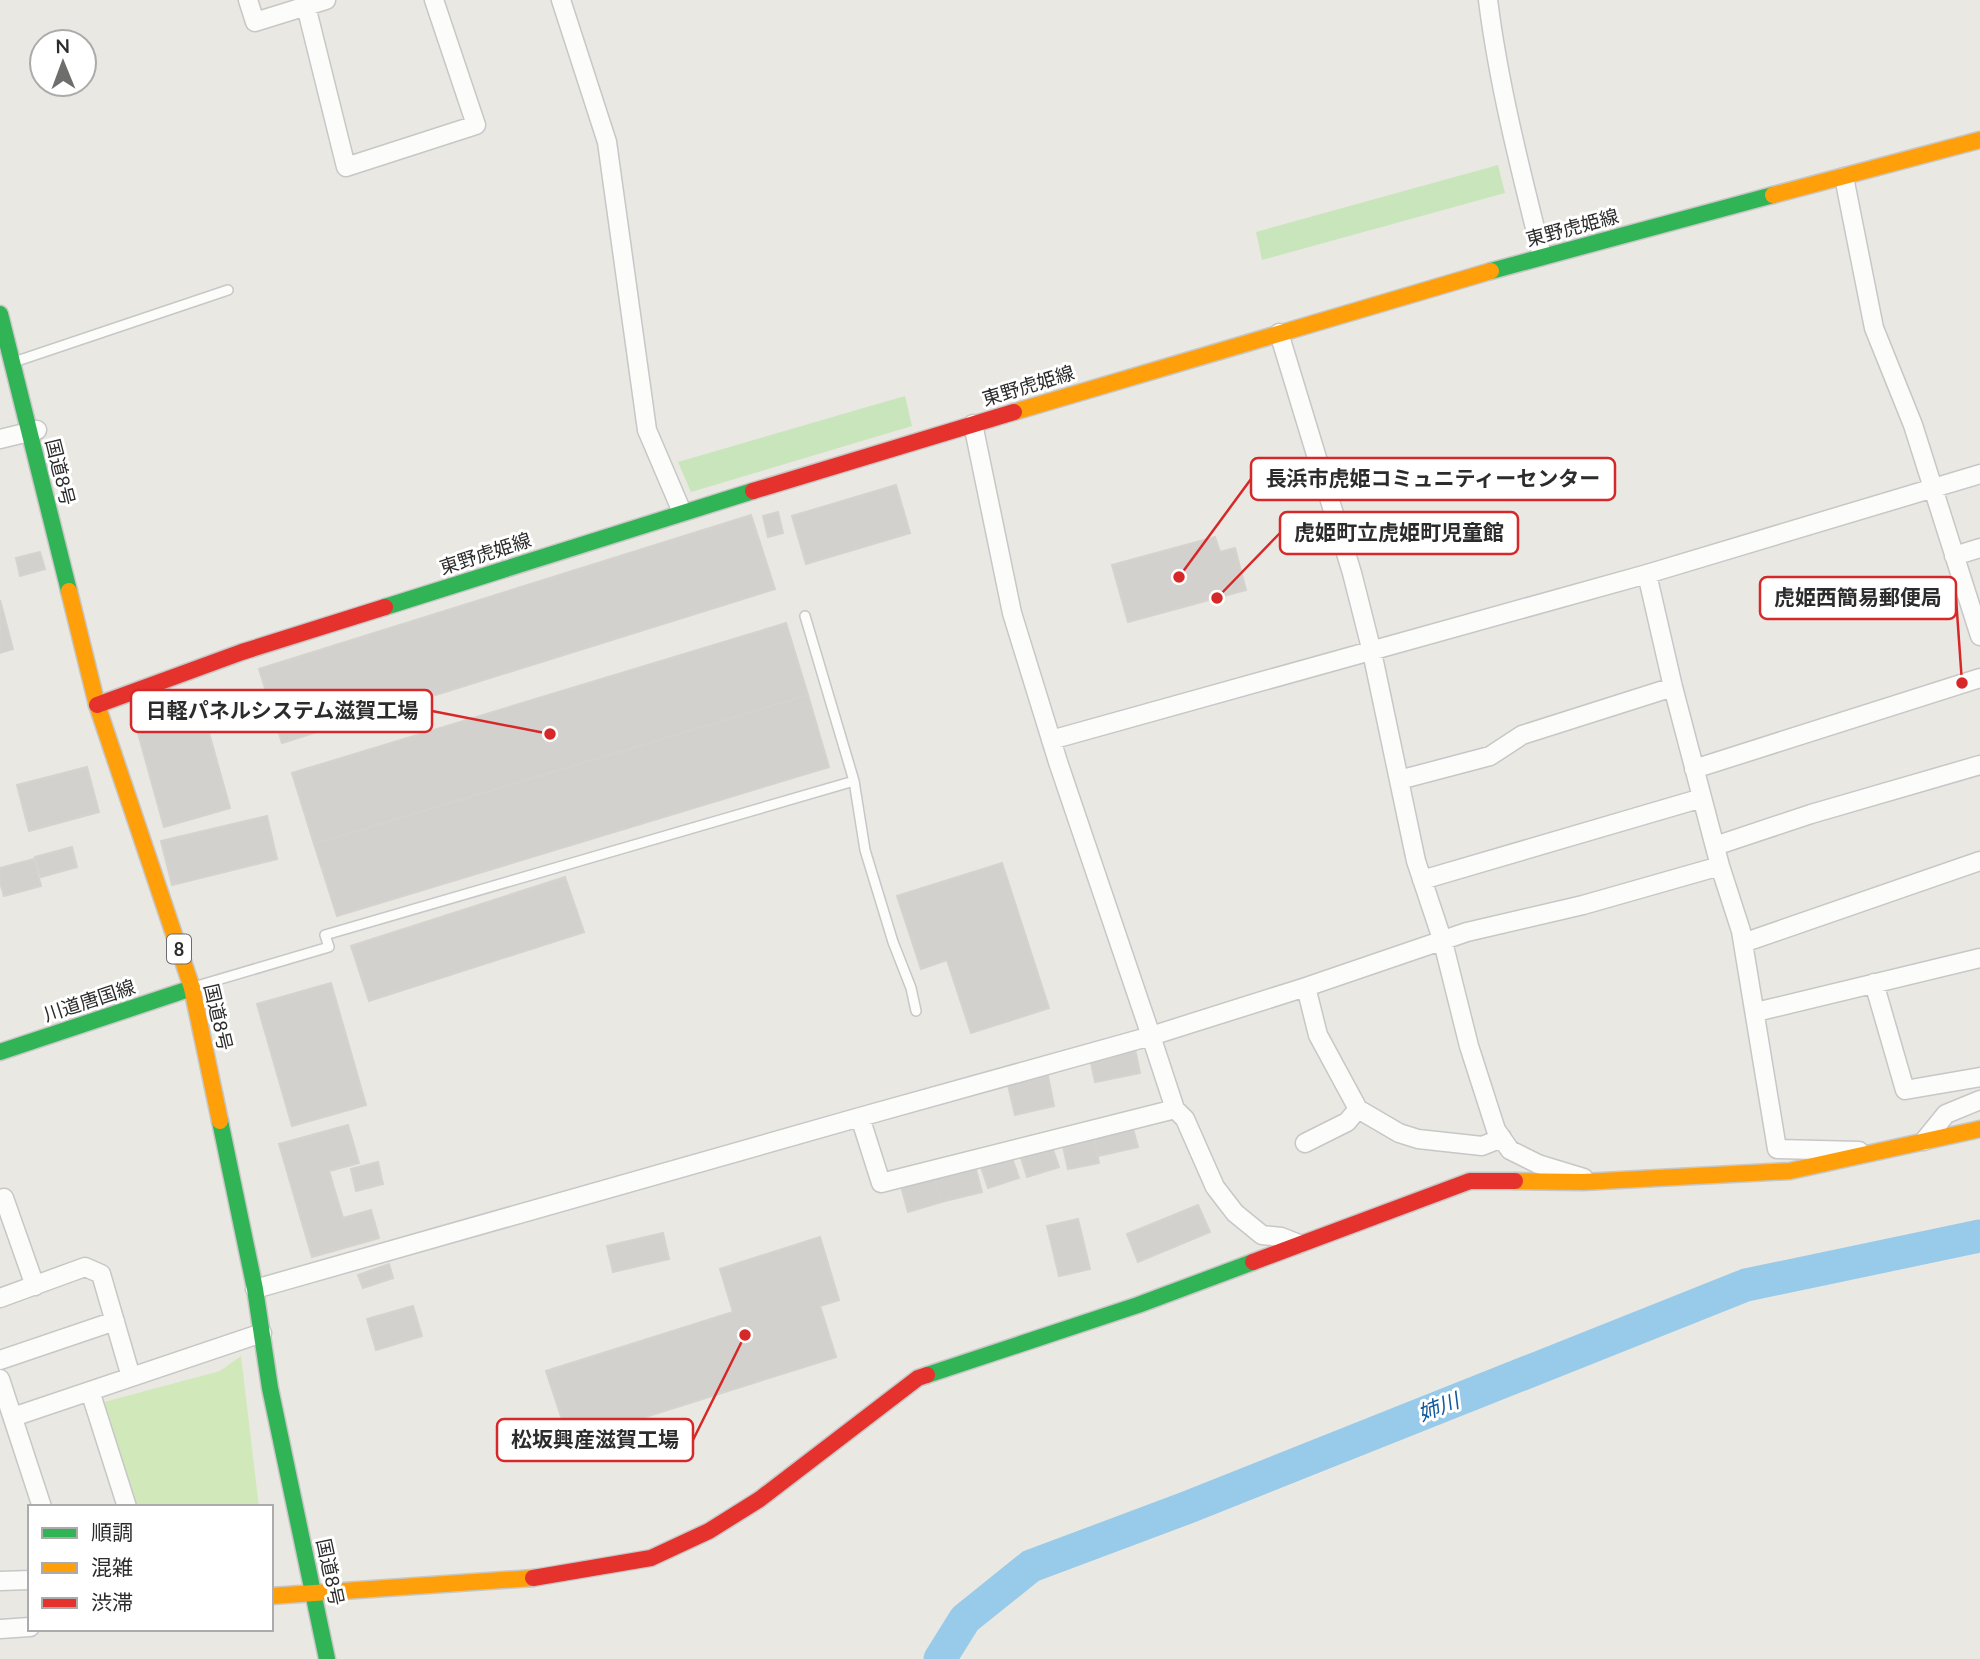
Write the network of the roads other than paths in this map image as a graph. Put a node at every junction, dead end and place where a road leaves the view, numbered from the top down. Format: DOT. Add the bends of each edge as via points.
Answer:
graph roads {
  1 [pos="248,0"];
  2 [pos="326,0"];
  3 [pos="434,0"];
  4 [pos="561,0"];
  5 [pos="1488,0"];
  6 [pos="306,6"];
  7 [pos="1980,140"];
  8 [pos="1844,177"];
  9 [pos="1542,256"];
  10 [pos="228,290"];
  11 [pos="0,314"];
  12 [pos="1279,332"];
  13 [pos="12,363"];
  14 [pos="973,424"];
  15 [pos="33,431"];
  16 [pos="0,439"];
  17 [pos="1980,474"];
  18 [pos="1932,487"];
  19 [pos="682,512"];
  20 [pos="1980,548"];
  21 [pos="1954,556"];
  22 [pos="1647,574"];
  23 [pos="805,616"];
  24 [pos="1980,636"];
  25 [pos="1372,652"];
  26 [pos="1980,678"];
  27 [pos="1672,687"];
  28 [pos="97,705"];
  29 [pos="1051,740"];
  30 [pos="1980,765"];
  31 [pos="1694,769"];
  32 [pos="1399,780"];
  33 [pos="854,781"];
  34 [pos="1702,798"];
  35 [pos="1715,846"];
  36 [pos="1980,861"];
  37 [pos="1720,866"];
  38 [pos="1422,880"];
  39 [pos="1443,942"];
  40 [pos="1743,943"];
  41 [pos="1980,958"];
  42 [pos="1874,983"];
  43 [pos="192,988"];
  44 [pos="1306,988"];
  45 [pos="916,1011"];
  46 [pos="1756,1012"];
  47 [pos="1151,1036"];
  48 [pos="0,1052"];
  49 [pos="1980,1077"];
  50 [pos="1980,1100"];
  51 [pos="1175,1109"];
  52 [pos="1358,1109"];
  53 [pos="860,1117"];
  54 [pos="1980,1129"];
  55 [pos="1502,1138"];
  56 [pos="1924,1141"];
  57 [pos="1305,1143"];
  58 [pos="1875,1152"];
  59 [pos="1595,1182"];
  60 [pos="0,1199"];
  61 [pos="1299,1244"];
  62 [pos="35,1286"];
  63 [pos="255,1289"];
  64 [pos="0,1298"];
  65 [pos="115,1321"];
  66 [pos="262,1333"];
  67 [pos="0,1360"];
  68 [pos="131,1377"];
  69 [pos="0,1379"];
  70 [pos="90,1391"];
  71 [pos="15,1426"];
  72 [pos="0,1440"];
  73 [pos="41,1505"];
  74 [pos="126,1505"];
  75 [pos="28,1580"];
  76 [pos="0,1581"];
  77 [pos="273,1596"];
  78 [pos="316,1599"];
  79 [pos="28,1627"];
  80 [pos="0,1629"];
  81 [pos="327,1659"];
  1 -- 6 [label="street" via="255,22"];
  2 -- 6 [label="street"];
  3 -- 6 [label="street" via="476,125 346,167"];
  4 -- 19 [label="street" via="607,142 647,430"];
  5 -- 9 [label="street" via="1514,145"];
  7 -- 8 [label="main road, 東野虎姫線"];
  8 -- 9 [label="main road, 東野虎姫線"];
  8 -- 18 [label="street" via="1874,328"];
  9 -- 12 [label="main road, 東野虎姫線"];
  10 -- 13 [label="lane"];
  11 -- 13 [label="main road, 国道8号 / 8"];
  12 -- 14 [label="main road, 東野虎姫線"];
  12 -- 25 [label="street"];
  13 -- 15 [label="main road, 国道8号 / 8"];
  14 -- 19 [label="main road, 東野虎姫線"];
  14 -- 29 [label="street" via="1012,612"];
  15 -- 16 [label="street"];
  15 -- 28 [label="main road, 国道8号 / 8"];
  17 -- 18 [label="street"];
  18 -- 21 [label="street"];
  18 -- 22 [label="street"];
  19 -- 28 [label="main road, 東野虎姫線" via="242,652"];
  20 -- 21 [label="street"];
  21 -- 24 [label="street"];
  22 -- 25 [label="street"];
  22 -- 27 [label="street"];
  23 -- 33 [label="lane"];
  25 -- 29 [label="street"];
  25 -- 32 [label="street"];
  26 -- 31 [label="street"];
  27 -- 31 [label="street"];
  27 -- 32 [label="street" via="1522,735 1490,756"];
  28 -- 43 [label="main road, 国道8号 / 8"];
  29 -- 47 [label="street"];
  30 -- 35 [label="street"];
  31 -- 34 [label="street"];
  32 -- 38 [label="street"];
  33 -- 43 [label="lane" via="324,935 330,947"];
  33 -- 45 [label="lane" via="865,850"];
  34 -- 35 [label="street"];
  34 -- 38 [label="street"];
  35 -- 37 [label="street"];
  36 -- 40 [label="street"];
  37 -- 39 [label="street"];
  37 -- 40 [label="street"];
  38 -- 39 [label="street"];
  39 -- 44 [label="street"];
  39 -- 55 [label="street" via="1469,1046"];
  40 -- 46 [label="street"];
  41 -- 42 [label="street"];
  42 -- 46 [label="street"];
  42 -- 49 [label="street" via="1905,1090"];
  43 -- 48 [label="main road, 川道唐国線"];
  43 -- 63 [label="main road, 国道8号 / 8"];
  44 -- 47 [label="street"];
  44 -- 52 [label="street" via="1318,1035"];
  46 -- 58 [label="street" via="1777,1149"];
  47 -- 51 [label="street"];
  47 -- 53 [label="street"];
  50 -- 56 [label="street" via="1946,1114"];
  51 -- 53 [label="street" via="881,1183"];
  51 -- 61 [label="street" via="1185,1119 1215,1187 1235,1213 1262,1235"];
  52 -- 55 [label="street" via="1418,1139 1482,1146"];
  52 -- 57 [label="street" via="1347,1122"];
  53 -- 63 [label="street"];
  54 -- 56 [label="main road"];
  55 -- 59 [label="street" via="1510,1150 1538,1164"];
  56 -- 58 [label="main road"];
  58 -- 59 [label="main road" via="1790,1171"];
  59 -- 61 [label="main road" via="1470,1181"];
  60 -- 62 [label="street" via="4,1198"];
  61 -- 78 [label="main road" via="1138,1305 918,1378 760,1499 652,1559 537,1578"];
  62 -- 64 [label="street"];
  62 -- 65 [label="street" via="85,1267 101,1274"];
  63 -- 66 [label="main road, 国道8号 / 8"];
  65 -- 67 [label="street"];
  65 -- 68 [label="street"];
  66 -- 68 [label="street"];
  66 -- 78 [label="main road, 国道8号 / 8"];
  68 -- 70 [label="street"];
  69 -- 71 [label="street"];
  70 -- 71 [label="street"];
  70 -- 74 [label="street"];
  71 -- 72 [label="street"];
  71 -- 73 [label="street"];
  75 -- 76 [label="street"];
  77 -- 78 [label="main road"];
  78 -- 81 [label="main road, 国道8号 / 8"];
  79 -- 80 [label="street"];
}
